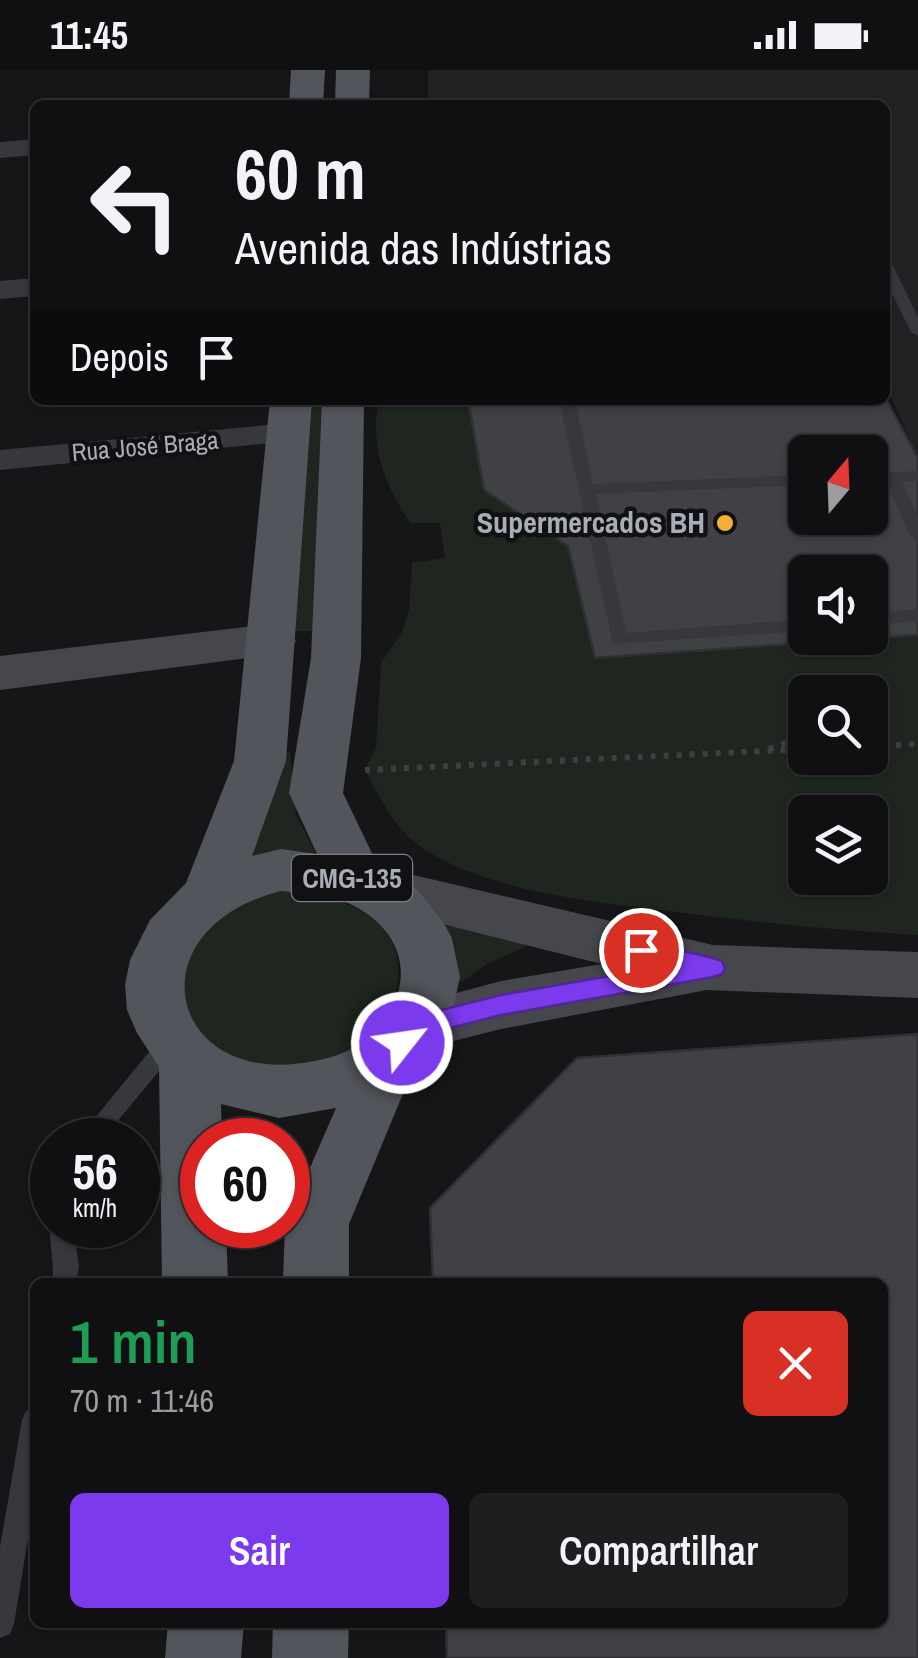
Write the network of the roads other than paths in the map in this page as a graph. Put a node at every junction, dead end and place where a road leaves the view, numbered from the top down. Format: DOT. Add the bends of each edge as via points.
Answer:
graph roads {
  1 [pos="308,70"];
  2 [pos="354,70"];
  3 [pos="306,100"];
  4 [pos="352,100"];
  5 [pos="30,147"];
  6 [pos="0,150"];
  7 [pos="890,274"];
  8 [pos="30,287"];
  9 [pos="0,290"];
  10 [pos="918,332"];
  11 [pos="343,405"];
  12 [pos="569,405"];
  13 [pos="291,416"];
  14 [pos="0,460"];
  15 [pos="918,476"];
  16 [pos="888,477"];
  17 [pos="892,477"];
  18 [pos="788,481"];
  19 [pos="587,489"];
  20 [pos="918,536"];
  21 [pos="918,615"];
  22 [pos="888,618"];
  23 [pos="788,625"];
  24 [pos="271,642"];
  25 [pos="0,674"];
  26 [pos="331,689"];
  27 [pos="365,883"];
  28 [pos="210,894"];
  29 [pos="713,968"];
  30 [pos="918,975"];
  31 [pos="403,1043"];
  32 [pos="180,1052"];
  33 [pos="111,1118"];
  34 [pos="64,1248"];
  35 [pos="65,1278"];
  36 [pos="195,1278"];
  37 [pos="316,1278"];
  38 [pos="30,1449"];
  39 [pos="0,1624"];
  40 [pos="206,1628"];
  41 [pos="311,1628"];
  42 [pos="204,1658"];
  43 [pos="310,1658"];
  1 -- 3 [label="main road"];
  2 -- 4 [label="main road"];
  5 -- 6 [label="street"];
  7 -- 10 [label="lane"];
  8 -- 9 [label="street"];
  11 -- 26 [label="main road, CMG-135"];
  12 -- 19 [label="lane"];
  13 -- 14 [label="street, Rua José Braga"];
  13 -- 24 [label="main road, CMG-135"];
  15 -- 17 [label="lane"];
  16 -- 17 [label="lane"];
  17 -- 20 [label="lane"];
  18 -- 19 [label="lane"];
  19 -- 23 [label="lane" via="619,640"];
  21 -- 22 [label="lane"];
  24 -- 25 [label="main road"];
  24 -- 26 [label="main road" via="307,654 322,667"];
  24 -- 28 [label="main road, CMG-135" via="260,761"];
  26 -- 27 [label="main road, CMG-135" via="316,793"];
  27 -- 28 [label="main road, CMG-135" via="319,870 281,870"];
  27 -- 29 [label="main road"];
  27 -- 31 [label="main road, CMG-135" via="409,913 429,947 433,986"];
  28 -- 32 [label="main road, CMG-135" via="176,924 156,962 153,1003"];
  29 -- 30 [label="main road"];
  29 -- 31 [label="main road" via="501,1005"];
  31 -- 32 [label="main road" via="340,1084 286,1092 233,1085"];
  31 -- 37 [label="main road, CMG-135" via="317,1224"];
  32 -- 33 [label="lane"];
  32 -- 36 [label="main road, CMG-135"];
  34 -- 35 [label="lane"];
  38 -- 39 [label="lane"];
  40 -- 42 [label="main road"];
  41 -- 43 [label="main road"];
}
